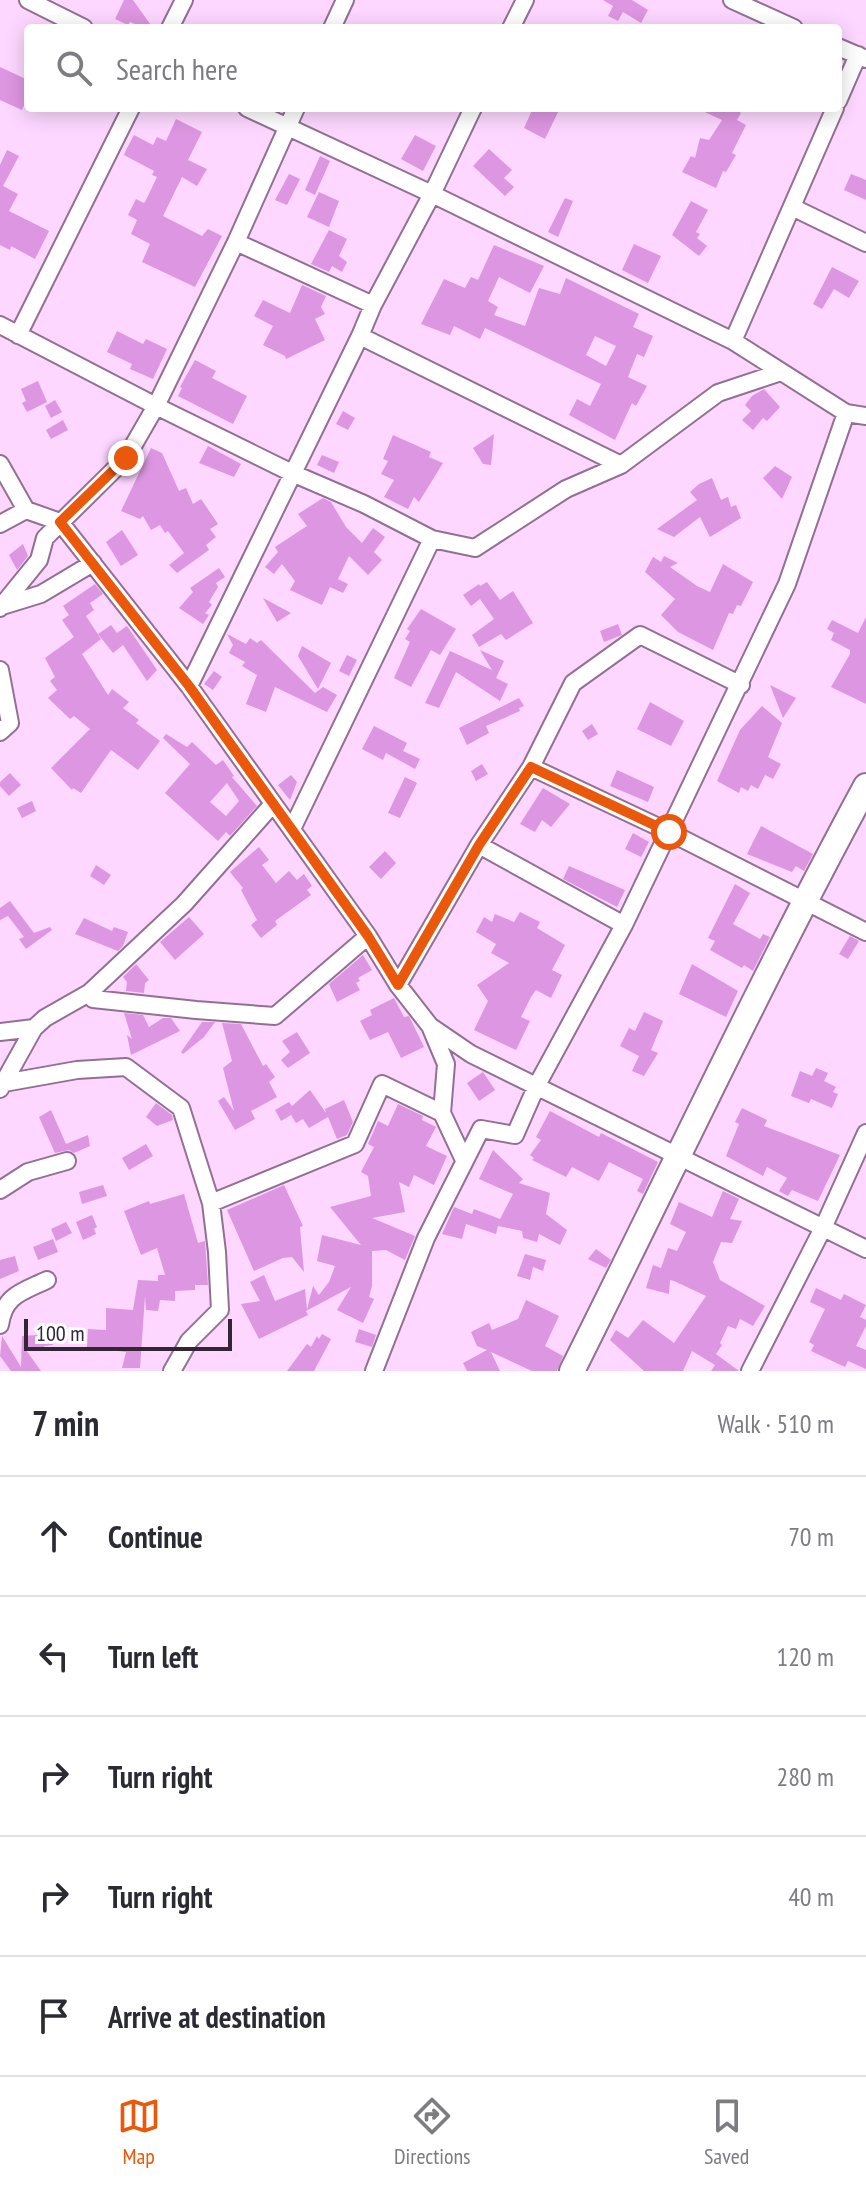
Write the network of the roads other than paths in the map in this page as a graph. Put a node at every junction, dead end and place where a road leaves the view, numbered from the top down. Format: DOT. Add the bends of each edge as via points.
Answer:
graph roads {
  1 [pos="28,0"];
  2 [pos="184,0"];
  3 [pos="345,0"];
  4 [pos="525,0"];
  5 [pos="732,0"];
  6 [pos="759,7"];
  7 [pos="76,24"];
  8 [pos="172,24"];
  9 [pos="334,24"];
  10 [pos="513,24"];
  11 [pos="787,24"];
  12 [pos="842,49"];
  13 [pos="862,57"];
  14 [pos="842,94"];
  15 [pos="129,112"];
  16 [pos="255,112"];
  17 [pos="294,112"];
  18 [pos="471,112"];
  19 [pos="833,112"];
  20 [pos="287,127"];
  21 [pos="432,194"];
  22 [pos="792,207"];
  23 [pos="236,242"];
  24 [pos="866,243"];
  25 [pos="373,305"];
  26 [pos="0,325"];
  27 [pos="18,335"];
  28 [pos="360,336"];
  29 [pos="733,341"];
  30 [pos="781,372"];
  31 [pos="156,406"];
  32 [pos="846,413"];
  33 [pos="866,416"];
  34 [pos="0,464"];
  35 [pos="621,465"];
  36 [pos="292,473"];
  37 [pos="26,510"];
  38 [pos="60,522"];
  39 [pos="0,524"];
  40 [pos="432,539"];
  41 [pos="93,563"];
  42 [pos="0,609"];
  43 [pos="0,670"];
  44 [pos="741,685"];
  45 [pos="189,686"];
  46 [pos="0,732"];
  47 [pos="531,767"];
  48 [pos="866,786"];
  49 [pos="273,804"];
  50 [pos="292,829"];
  51 [pos="669,832"];
  52 [pos="479,845"];
  53 [pos="804,902"];
  54 [pos="624,925"];
  55 [pos="866,932"];
  56 [pos="368,936"];
  57 [pos="398,985"];
  58 [pos="89,993"];
  59 [pos="430,1026"];
  60 [pos="34,1028"];
  61 [pos="0,1032"];
  62 [pos="537,1085"];
  63 [pos="2,1086"];
  64 [pos="442,1113"];
  65 [pos="866,1133"];
  66 [pos="677,1156"];
  67 [pos="464,1160"];
  68 [pos="67,1161"];
  69 [pos="0,1190"];
  70 [pos="211,1203"];
  71 [pos="823,1228"];
  72 [pos="866,1249"];
  73 [pos="47,1280"];
  74 [pos="0,1325"];
  75 [pos="172,1371"];
  76 [pos="374,1371"];
  77 [pos="572,1371"];
  78 [pos="750,1371"];
  1 -- 7 [label="street"];
  2 -- 8 [label="street"];
  3 -- 9 [label="street"];
  4 -- 10 [label="street"];
  5 -- 6 [label="street"];
  6 -- 11 [label="street"];
  12 -- 13 [label="street"];
  13 -- 14 [label="street"];
  15 -- 27 [label="street"];
  16 -- 20 [label="street"];
  17 -- 20 [label="street"];
  18 -- 21 [label="street"];
  19 -- 22 [label="street"];
  20 -- 21 [label="street"];
  20 -- 23 [label="street"];
  21 -- 25 [label="street"];
  21 -- 29 [label="street"];
  22 -- 24 [label="street"];
  22 -- 29 [label="street"];
  23 -- 25 [label="street"];
  23 -- 31 [label="street"];
  25 -- 28 [label="street"];
  26 -- 27 [label="street"];
  27 -- 31 [label="street"];
  28 -- 35 [label="street"];
  28 -- 36 [label="street"];
  29 -- 30 [label="street"];
  30 -- 32 [label="street"];
  30 -- 35 [label="street" via="718,393"];
  31 -- 36 [label="street"];
  31 -- 38 [label="street" via="126,458"];
  32 -- 33 [label="street"];
  32 -- 44 [label="street" via="787,584"];
  34 -- 37 [label="street"];
  35 -- 40 [label="street" via="566,489 475,548"];
  36 -- 40 [label="street"];
  36 -- 45 [label="street"];
  37 -- 38 [label="street"];
  37 -- 39 [label="street"];
  38 -- 41 [label="street"];
  38 -- 42 [label="street" via="45,538 39,560"];
  40 -- 50 [label="street"];
  41 -- 42 [label="street" via="41,594"];
  41 -- 45 [label="street"];
  43 -- 46 [label="street" via="10,723"];
  44 -- 47 [label="street" via="640,635 573,683"];
  44 -- 51 [label="street"];
  45 -- 49 [label="street"];
  47 -- 51 [label="street"];
  47 -- 52 [label="street"];
  48 -- 53 [label="street"];
  49 -- 50 [label="street"];
  49 -- 58 [label="street" via="184,904"];
  50 -- 56 [label="street"];
  51 -- 53 [label="street"];
  51 -- 54 [label="street"];
  52 -- 54 [label="street"];
  52 -- 57 [label="street"];
  53 -- 55 [label="street"];
  53 -- 66 [label="street"];
  54 -- 62 [label="street"];
  56 -- 57 [label="street"];
  56 -- 58 [label="street" via="275,1016 93,999"];
  57 -- 59 [label="street"];
  58 -- 60 [label="street"];
  59 -- 62 [label="street" via="471,1054"];
  59 -- 64 [label="street" via="446,1064"];
  60 -- 61 [label="street"];
  60 -- 63 [label="street"];
  62 -- 66 [label="street"];
  62 -- 67 [label="street" via="515,1135 481,1129"];
  63 -- 70 [label="street" via="77,1070 126,1067 181,1108"];
  64 -- 67 [label="street"];
  64 -- 70 [label="street" via="382,1084 355,1144"];
  65 -- 71 [label="street"];
  66 -- 71 [label="street"];
  66 -- 77 [label="street"];
  67 -- 76 [label="street" via="426,1238"];
  68 -- 69 [label="street" via="28,1172"];
  70 -- 75 [label="street" via="220,1310 189,1341"];
  71 -- 72 [label="street"];
  71 -- 78 [label="street"];
  73 -- 74 [label="street" via="9,1300"];
}
